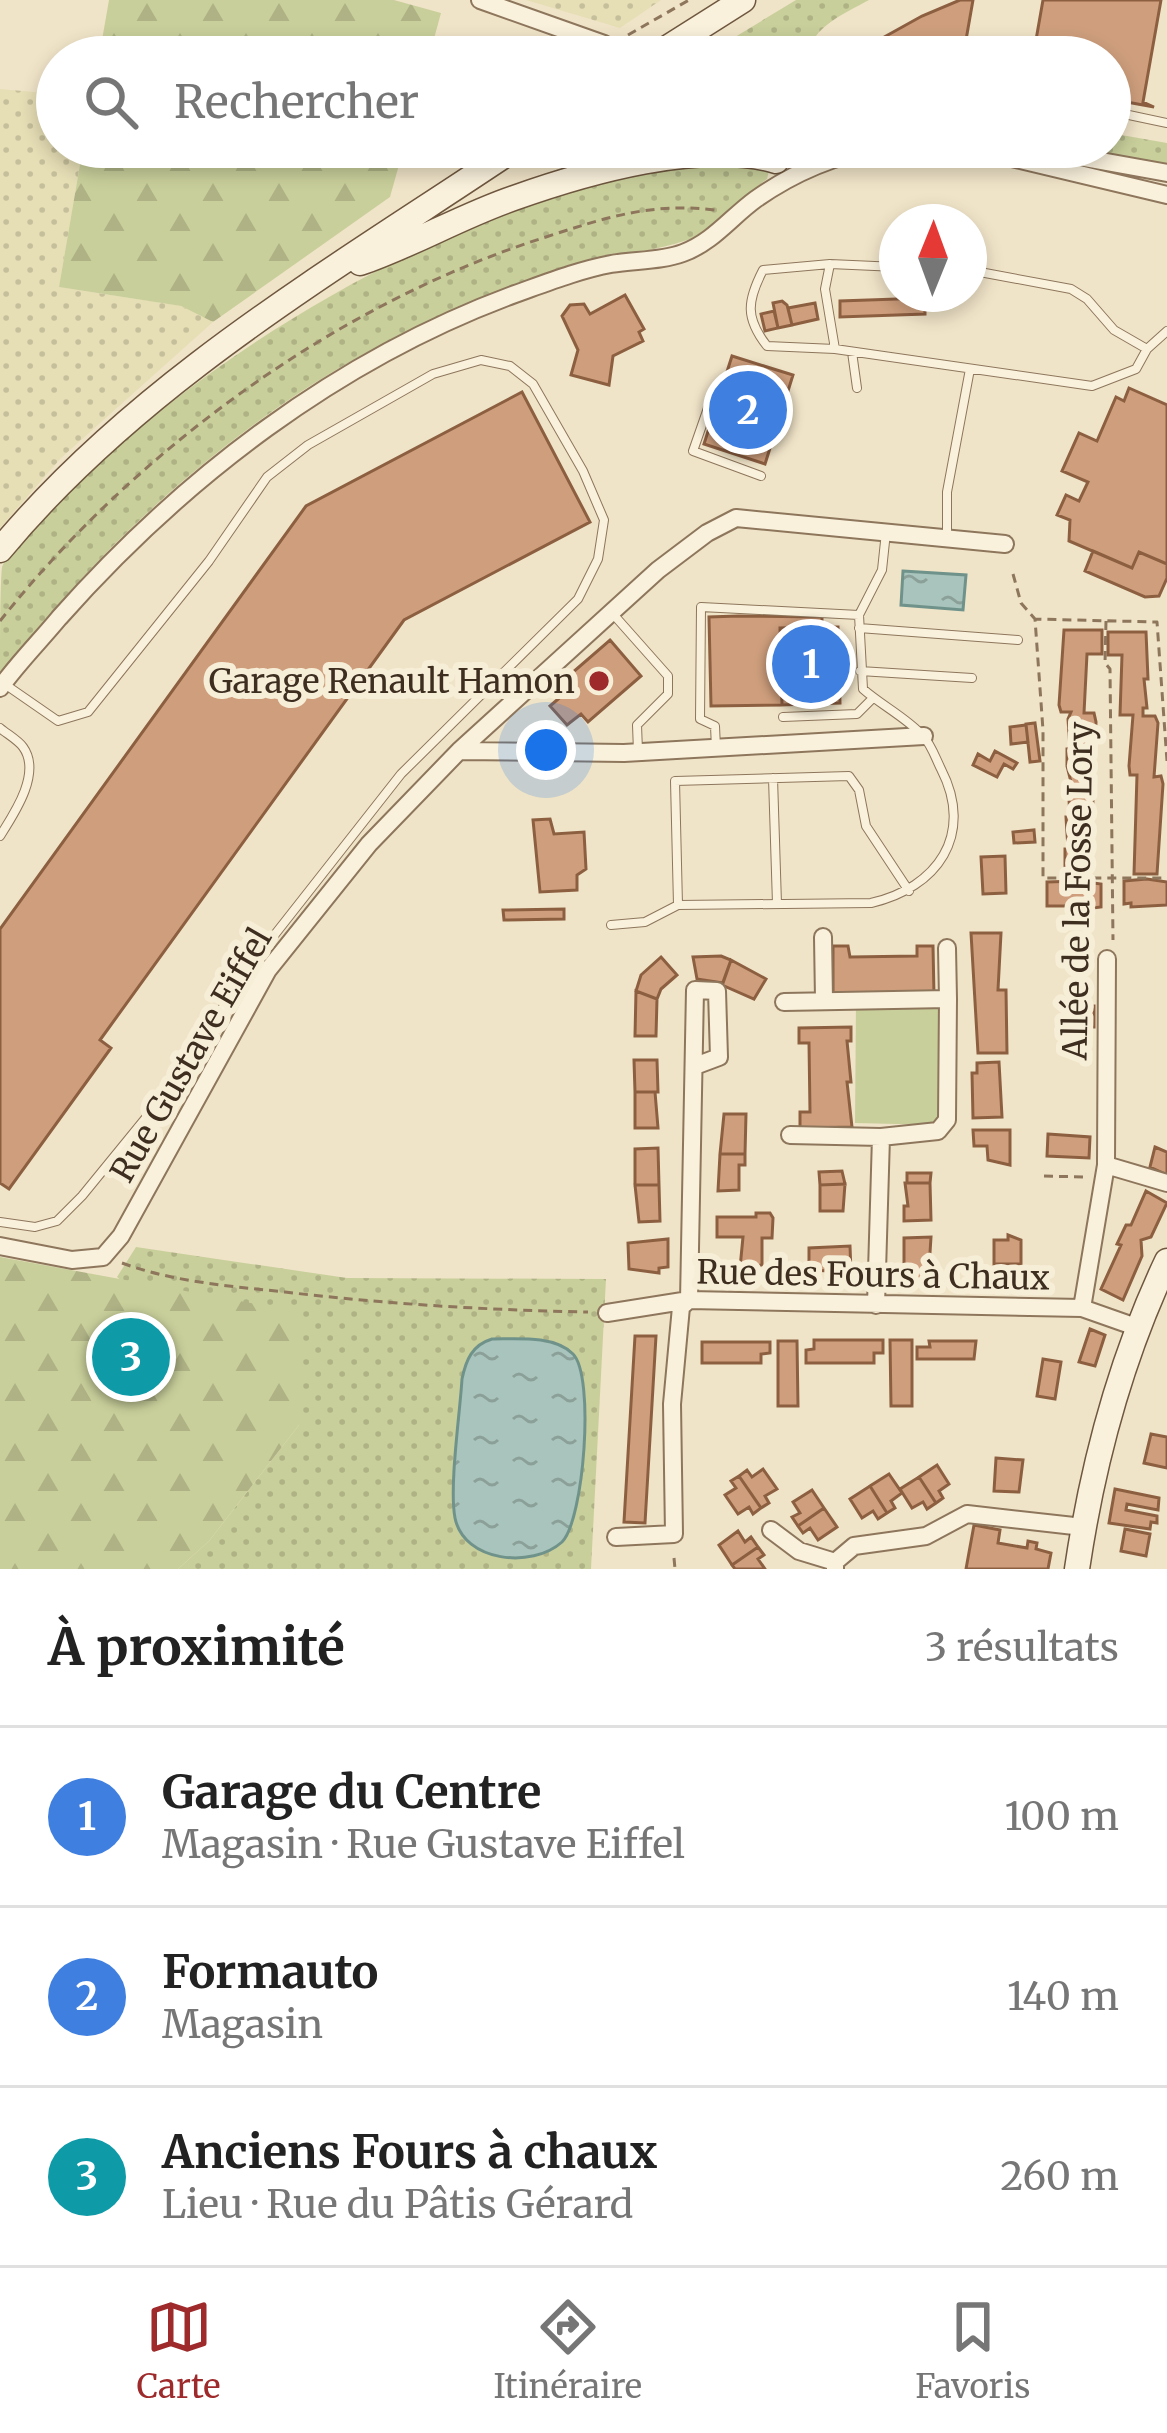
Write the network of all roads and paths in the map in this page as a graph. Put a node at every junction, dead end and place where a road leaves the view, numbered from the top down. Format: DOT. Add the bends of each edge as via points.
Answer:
graph roads {
  1 [pos="481,0"];
  2 [pos="688,0"];
  3 [pos="743,0"];
  4 [pos="582,36"];
  5 [pos="625,36"];
  6 [pos="685,36"];
  7 [pos="1131,115"];
  8 [pos="1167,122"];
  9 [pos="1131,166"];
  10 [pos="487,168"];
  11 [pos="621,168"];
  12 [pos="776,168"];
  13 [pos="1053,168"];
  14 [pos="1167,173"];
  15 [pos="1167,195"];
  16 [pos="830,263"];
  17 [pos="879,265"];
  18 [pos="987,272"];
  19 [pos="330,273"];
  20 [pos="1167,331"];
  21 [pos="835,349"];
  22 [pos="1147,349"];
  23 [pos="853,352"];
  24 [pos="970,369"];
  25 [pos="715,388"];
  26 [pos="857,388"];
  27 [pos="761,476"];
  28 [pos="886,532"];
  29 [pos="946,537"];
  30 [pos="1005,544"];
  31 [pos="0,550"];
  32 [pos="1013,574"];
  33 [pos="611,613"];
  34 [pos="859,615"];
  35 [pos="1035,619"];
  36 [pos="1106,621"];
  37 [pos="859,628"];
  38 [pos="1018,640"];
  39 [pos="859,671"];
  40 [pos="972,678"];
  41 [pos="2,685"];
  42 [pos="873,698"];
  43 [pos="783,717"];
  44 [pos="0,728"];
  45 [pos="924,736"];
  46 [pos="716,748"];
  47 [pos="459,752"];
  48 [pos="638,753"];
  49 [pos="1167,761"];
  50 [pos="773,778"];
  51 [pos="0,836"];
  52 [pos="1112,877"];
  53 [pos="1167,878"];
  54 [pos="909,891"];
  55 [pos="777,904"];
  56 [pos="678,905"];
  57 [pos="610,926"];
  58 [pos="823,937"];
  59 [pos="947,948"];
  60 [pos="1108,959"];
  61 [pos="948,999"];
  62 [pos="824,1000"];
  63 [pos="784,1002"];
  64 [pos="694,1066"];
  65 [pos="790,1135"];
  66 [pos="880,1137"];
  67 [pos="1098,1173"];
  68 [pos="1044,1176"];
  69 [pos="1167,1183"];
  70 [pos="0,1222"];
  71 [pos="0,1246"];
  72 [pos="103,1256"];
  73 [pos="1167,1261"];
  74 [pos="689,1300"];
  75 [pos="876,1305"];
  76 [pos="1082,1308"];
  77 [pos="607,1313"];
  78 [pos="1136,1327"];
  79 [pos="1083,1527"];
  80 [pos="771,1530"];
  81 [pos="616,1537"];
  82 [pos="674,1558"];
  83 [pos="835,1566"];
  84 [pos="675,1569"];
  85 [pos="1076,1569"];
  1 -- 4 [label="street"];
  2 -- 5 [label="path"];
  3 -- 6 [label="main road"];
  7 -- 8 [label="lane"];
  9 -- 14 [label="street"];
  10 -- 19 [label="main road"];
  11 -- 19 [label="main road" via="513,198"];
  12 -- 41 [label="street" via="754,200 704,243 514,295 289,411 112,558"];
  13 -- 15 [label="street"];
  16 -- 17 [label="lane"];
  16 -- 21 [label="lane" via="825,289"];
  16 -- 21 [label="lane" via="764,270 749,296 750,324 767,346"];
  18 -- 22 [label="lane" via="1071,289"];
  19 -- 31 [label="main road" via="108,434"];
  20 -- 22 [label="lane"];
  21 -- 23 [label="lane"];
  22 -- 24 [label="lane" via="1136,369 1092,386"];
  23 -- 24 [label="lane"];
  23 -- 26 [label="lane"];
  24 -- 29 [label="lane"];
  25 -- 27 [label="lane" via="693,451"];
  28 -- 29 [label="street, Rue Gustave Eiffel"];
  28 -- 33 [label="street, Rue Gustave Eiffel" via="736,518"];
  28 -- 34 [label="lane" via="882,570"];
  29 -- 30 [label="street, Rue Gustave Eiffel"];
  32 -- 35 [label="path"];
  33 -- 47 [label="street, Rue Gustave Eiffel"];
  33 -- 48 [label="lane" via="668,676 668,694 637,725"];
  34 -- 37 [label="lane"];
  34 -- 46 [label="lane" via="701,607 700,719 716,726"];
  35 -- 36 [label="path"];
  35 -- 52 [label="path" via="1042,878"];
  36 -- 49 [label="path" via="1157,622"];
  36 -- 52 [label="path, Allée de la Fosse Lory"];
  37 -- 38 [label="lane"];
  37 -- 39 [label="lane"];
  39 -- 40 [label="lane"];
  39 -- 42 [label="lane"];
  41 -- 70 [label="lane" via="58,722 88,712 267,478 308,445 433,374 481,360 510,367 533,385 604,520 598,559 578,599 401,774 82,1196 58,1220 35,1227"];
  42 -- 43 [label="lane" via="856,715"];
  42 -- 45 [label="lane"];
  44 -- 51 [label="lane" via="25,748 28,767 22,802"];
  45 -- 46 [label="street"];
  45 -- 54 [label="lane" via="950,787 952,839 940,863"];
  46 -- 48 [label="street"];
  47 -- 48 [label="street"];
  47 -- 72 [label="street, Rue Gustave Eiffel" via="369,844 268,970"];
  50 -- 54 [label="lane" via="849,776 866,826"];
  50 -- 55 [label="lane"];
  50 -- 56 [label="lane" via="675,781"];
  52 -- 53 [label="path"];
  52 -- 60 [label="path, Allée de la Fosse Lory"];
  54 -- 55 [label="lane" via="871,903"];
  55 -- 56 [label="lane"];
  56 -- 57 [label="lane" via="645,922"];
  58 -- 62 [label="street"];
  59 -- 61 [label="street"];
  60 -- 67 [label="street, Allée de la Fosse Lory"];
  61 -- 62 [label="street"];
  61 -- 66 [label="street" via="946,1120 938,1131"];
  62 -- 63 [label="street"];
  64 -- 74 [label="street"];
  65 -- 66 [label="street"];
  66 -- 75 [label="street"];
  67 -- 68 [label="path"];
  67 -- 69 [label="street"];
  67 -- 76 [label="street, Allée de la Fosse Lory"];
  71 -- 72 [label="street" via="73,1260"];
  72 -- 77 [label="path" via="157,1275 293,1293 457,1310"];
  73 -- 78 [label="main road"];
  74 -- 75 [label="street, Rue des Fours à Chaux"];
  74 -- 77 [label="street, Rue des Fours à Chaux"];
  74 -- 81 [label="street" via="681,1307 672,1403 674,1534"];
  75 -- 76 [label="street, Rue des Fours à Chaux"];
  76 -- 78 [label="street, Rue des Fours à Chaux"];
  78 -- 79 [label="main road"];
  79 -- 83 [label="street" via="967,1514 926,1536 854,1546"];
  79 -- 85 [label="main road"];
  80 -- 83 [label="street"];
  82 -- 84 [label="path"];
}
